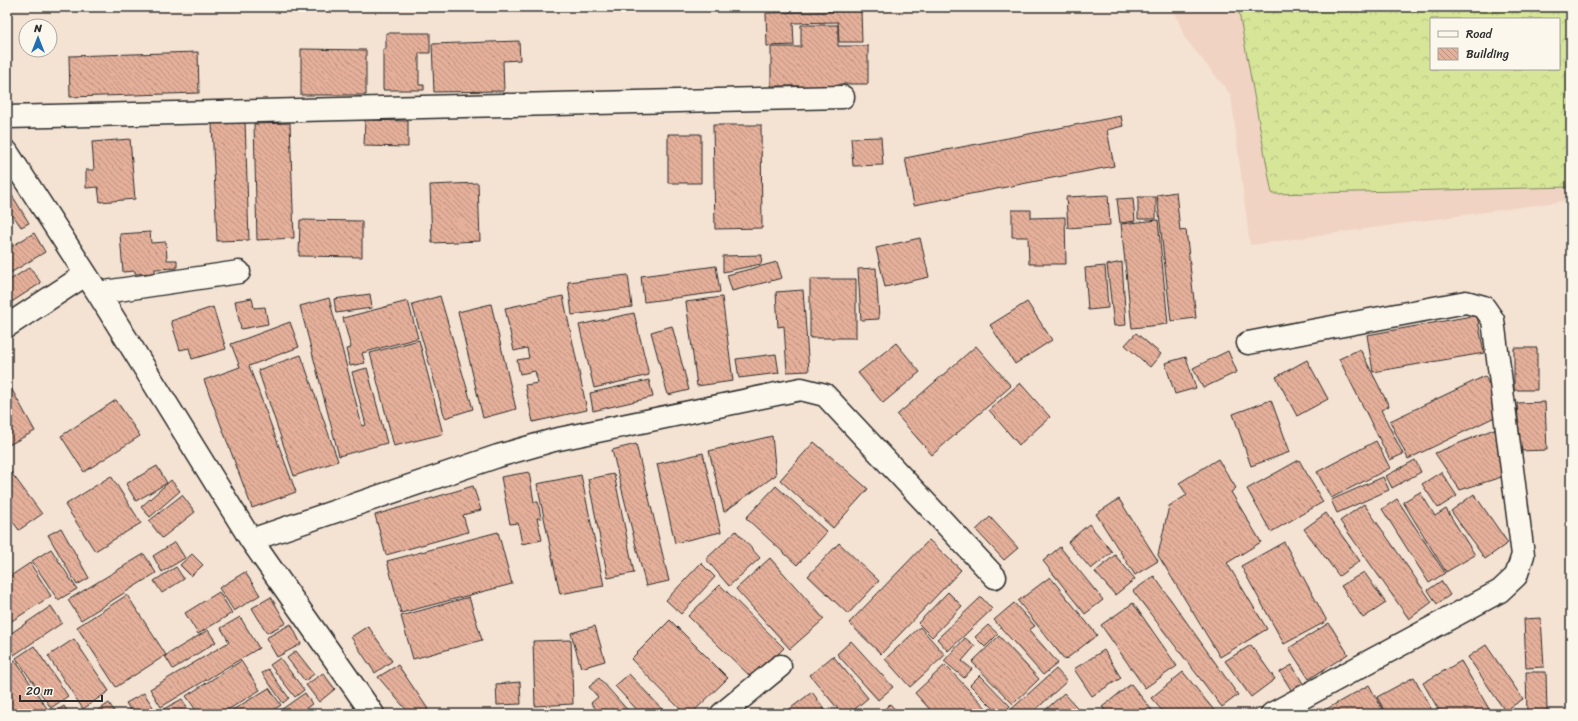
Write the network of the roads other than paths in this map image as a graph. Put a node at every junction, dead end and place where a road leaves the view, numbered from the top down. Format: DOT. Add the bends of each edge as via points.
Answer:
graph roads {
  1 [pos="843,97"];
  2 [pos="7,117"];
  3 [pos="7,152"];
  4 [pos="239,272"];
  5 [pos="85,275"];
  6 [pos="98,293"];
  7 [pos="7,326"];
  8 [pos="1248,343"];
  9 [pos="251,540"];
  10 [pos="995,577"];
  11 [pos="780,666"];
  12 [pos="373,714"];
  13 [pos="722,714"];
  14 [pos="1272,714"];
  1 -- 2 [label="street"];
  3 -- 5 [label="street"];
  4 -- 6 [label="street"];
  5 -- 6 [label="street"];
  5 -- 7 [label="street"];
  6 -- 9 [label="street"];
  8 -- 14 [label="street" via="1466,302 1484,306 1493,320 1523,555 1516,576 1500,591"];
  9 -- 10 [label="street" via="498,456 554,440 801,389 825,395"];
  9 -- 12 [label="street"];
  11 -- 13 [label="street"];
}
